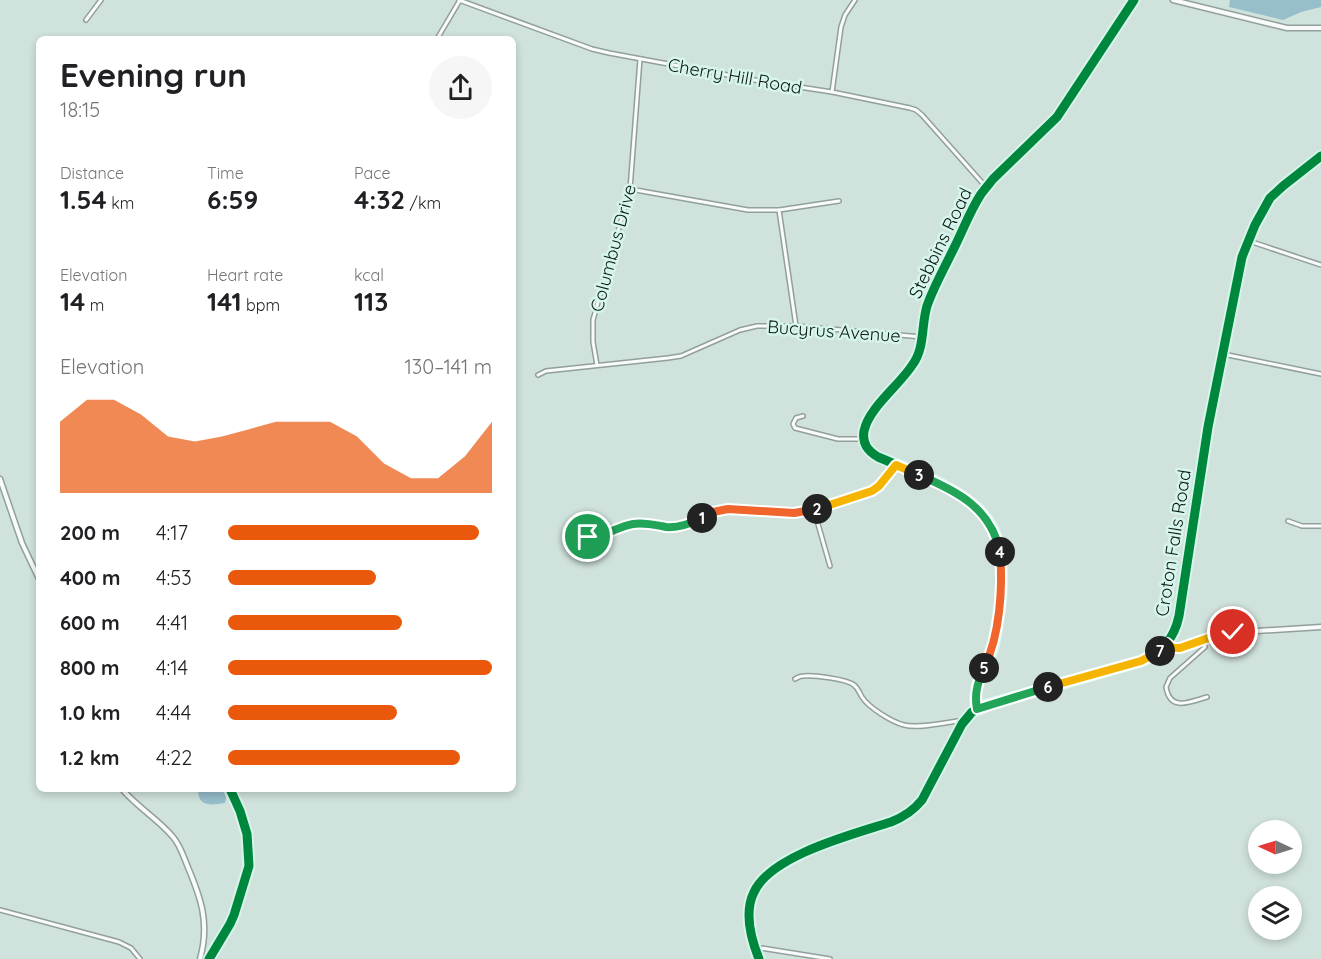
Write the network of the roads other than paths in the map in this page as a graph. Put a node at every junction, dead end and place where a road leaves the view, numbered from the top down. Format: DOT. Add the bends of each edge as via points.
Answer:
graph roads {
  1 [pos="101,0"];
  2 [pos="461,0"];
  3 [pos="855,0"];
  4 [pos="1134,0"];
  5 [pos="1173,0"];
  6 [pos="86,20"];
  7 [pos="1321,28"];
  8 [pos="439,36"];
  9 [pos="640,59"];
  10 [pos="832,92"];
  11 [pos="1321,156"];
  12 [pos="986,187"];
  13 [pos="630,189"];
  14 [pos="839,201"];
  15 [pos="779,210"];
  16 [pos="1248,241"];
  17 [pos="1321,265"];
  18 [pos="796,326"];
  19 [pos="922,337"];
  20 [pos="1222,354"];
  21 [pos="597,365"];
  22 [pos="1321,374"];
  23 [pos="538,375"];
  24 [pos="803,416"];
  25 [pos="864,439"];
  26 [pos="896,465"];
  27 [pos="0,479"];
  28 [pos="814,510"];
  29 [pos="1288,521"];
  30 [pos="1321,526"];
  31 [pos="573,534"];
  32 [pos="830,566"];
  33 [pos="36,573"];
  34 [pos="1321,627"];
  35 [pos="1204,639"];
  36 [pos="1167,643"];
  37 [pos="795,679"];
  38 [pos="1207,697"];
  39 [pos="977,709"];
  40 [pos="965,720"];
  41 [pos="125,792"];
  42 [pos="0,910"];
  43 [pos="755,947"];
  44 [pos="140,959"];
  45 [pos="200,959"];
  46 [pos="759,959"];
  47 [pos="830,959"];
  1 -- 6 [label="street"];
  2 -- 8 [label="street"];
  2 -- 9 [label="street, Cherry Hill Road" via="594,49"];
  3 -- 10 [label="street" via="841,27"];
  4 -- 12 [label="street, Stebbins Road" via="1057,117"];
  5 -- 7 [label="street" via="1287,28"];
  9 -- 10 [label="street, Cherry Hill Road"];
  9 -- 13 [label="street, Columbus Drive"];
  10 -- 12 [label="street, Cherry Hill Road" via="916,110"];
  11 -- 16 [label="street, Croton Falls Road" via="1270,198"];
  12 -- 19 [label="street, Stebbins Road" via="932,294"];
  13 -- 15 [label="street" via="735,209"];
  13 -- 21 [label="street, Columbus Drive" via="595,311"];
  14 -- 15 [label="street"];
  15 -- 18 [label="street"];
  16 -- 17 [label="street"];
  16 -- 20 [label="street, Croton Falls Road" via="1238,270"];
  18 -- 19 [label="street, Bucyrus Avenue"];
  18 -- 21 [label="street, Bucyrus Avenue" via="748,327 681,356"];
  19 -- 25 [label="street, Stebbins Road" via="918,356 874,411"];
  20 -- 22 [label="street"];
  20 -- 36 [label="street, Croton Falls Road" via="1179,616"];
  21 -- 23 [label="street, Bucyrus Avenue"];
  24 -- 25 [label="street" via="794,420 793,427 838,439"];
  25 -- 26 [label="street" via="871,452"];
  26 -- 28 [label="street" via="872,491"];
  26 -- 39 [label="street" via="934,481 970,503 985,516 998,541 1000,599 991,653 976,689"];
  27 -- 33 [label="street"];
  28 -- 31 [label="street" via="794,513 728,509 684,526 633,524 595,537"];
  28 -- 32 [label="street"];
  29 -- 30 [label="street"];
  34 -- 35 [label="street" via="1233,632"];
  35 -- 36 [label="street" via="1180,648"];
  35 -- 38 [label="street" via="1204,647 1170,678 1166,687 1169,697 1180,703"];
  36 -- 39 [label="street, Croton Falls Road" via="1141,661"];
  37 -- 40 [label="street" via="808,676 850,682 877,711 905,725"];
  39 -- 40 [label="street, Croton Falls Road"];
  40 -- 43 [label="street, Croton Falls Road" via="913,810 797,855 761,880 750,908"];
  41 -- 45 [label="street" via="171,835 183,854 203,908"];
  42 -- 44 [label="street" via="119,942"];
  43 -- 46 [label="street, Croton Falls Road"];
  43 -- 47 [label="street"];
}
